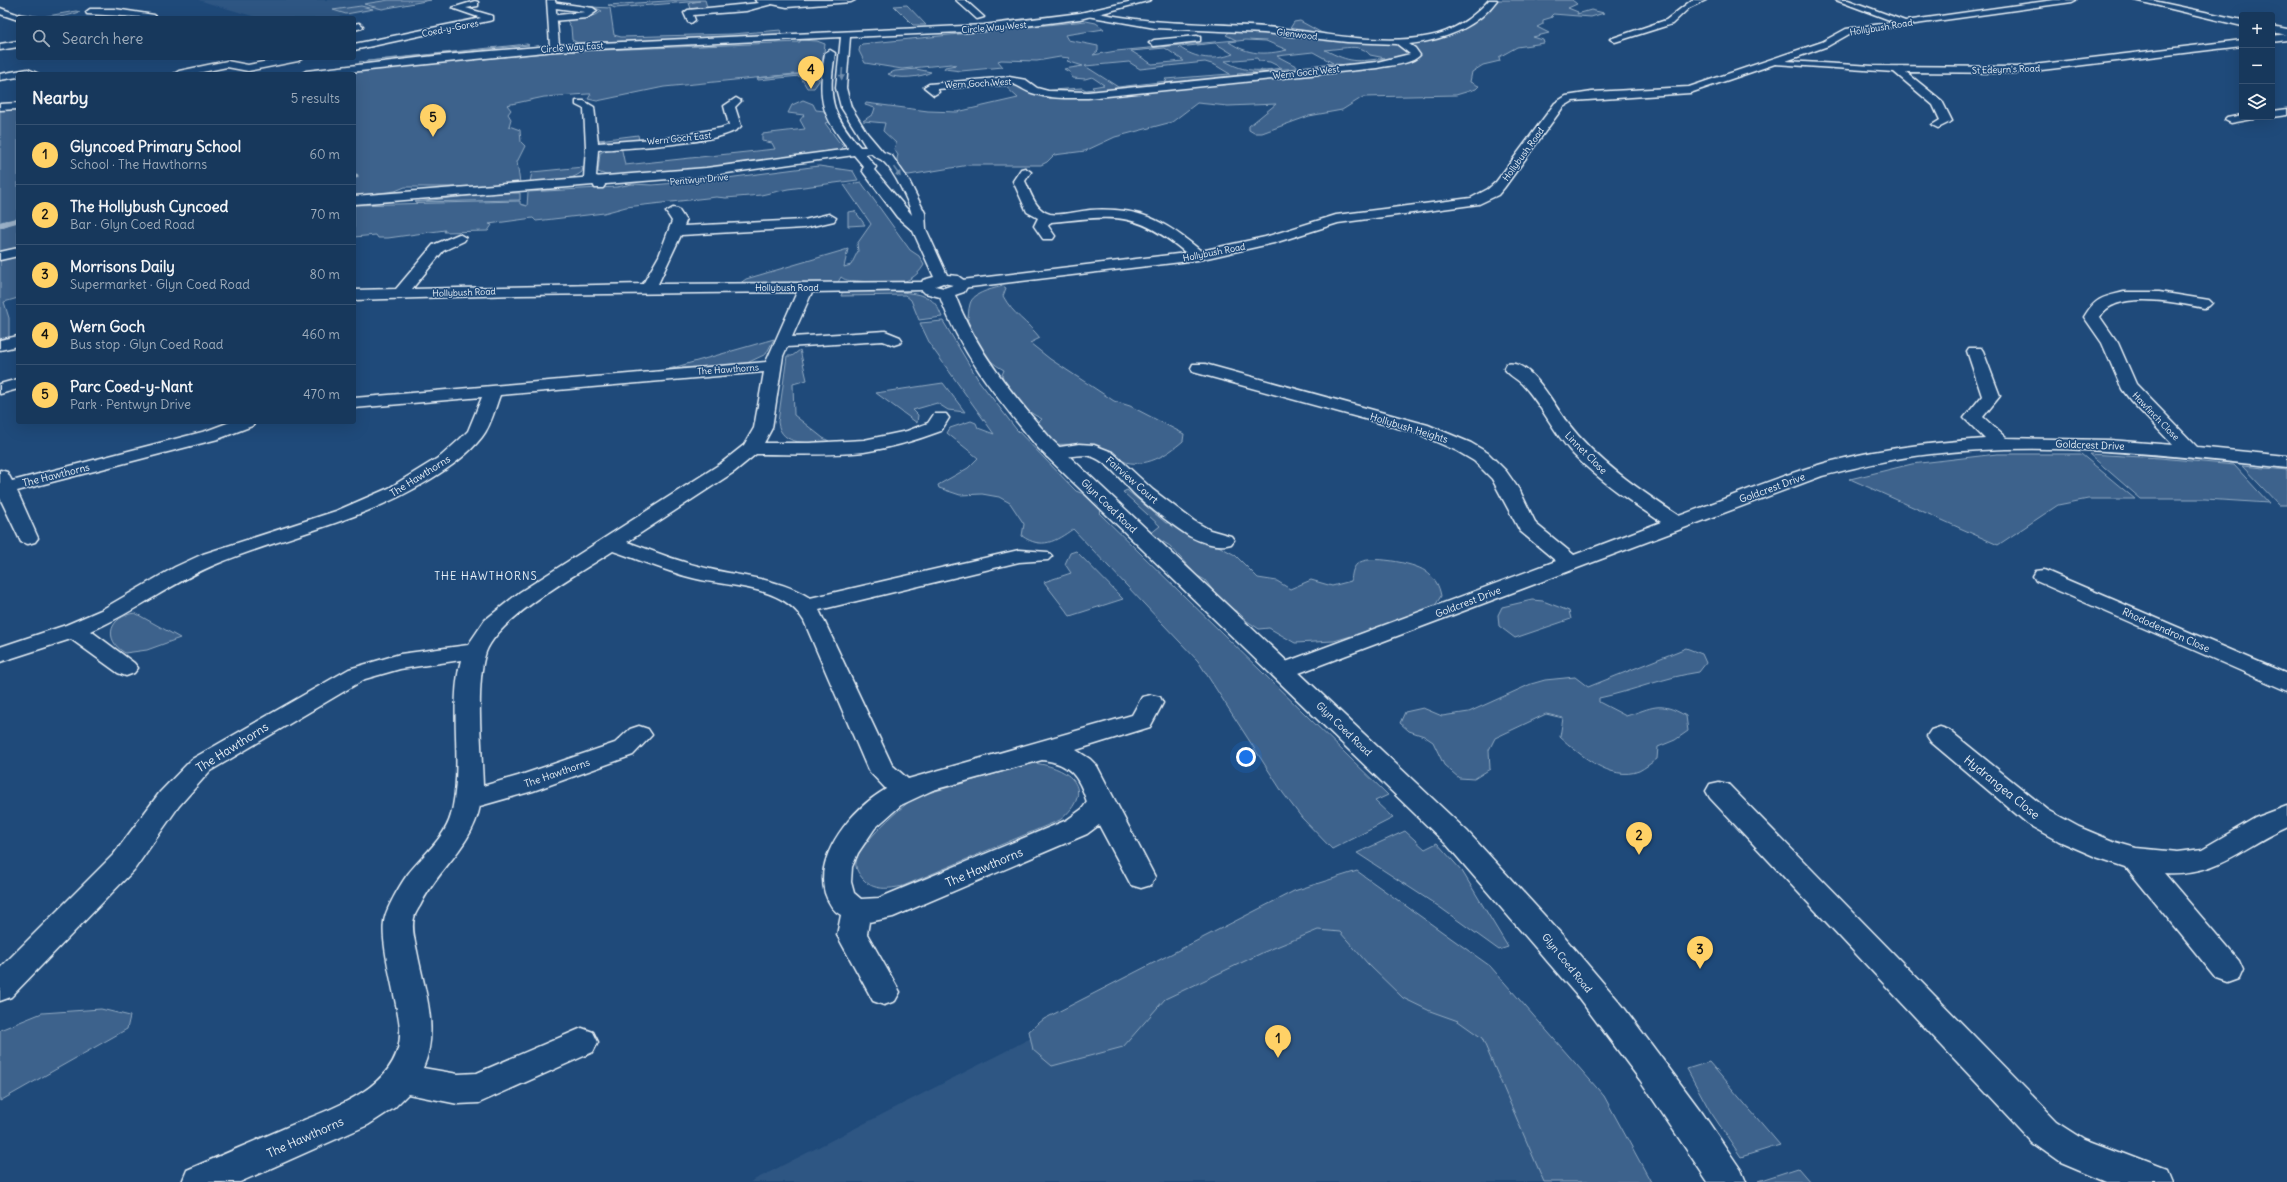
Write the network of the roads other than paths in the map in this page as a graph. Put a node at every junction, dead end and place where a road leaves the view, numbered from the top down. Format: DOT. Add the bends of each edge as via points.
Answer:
graph roads {
  1 [pos="759,0"];
  2 [pos="851,0"];
  3 [pos="960,0"];
  4 [pos="1146,0"];
  5 [pos="1493,0"];
  6 [pos="1702,0"];
  7 [pos="1840,0"];
  8 [pos="2072,0"];
  9 [pos="2138,0"];
  10 [pos="836,1"];
  11 [pos="551,3"];
  12 [pos="769,3"];
  13 [pos="118,4"];
  14 [pos="476,4"];
  15 [pos="843,9"];
  16 [pos="0,11"];
  17 [pos="90,12"];
  18 [pos="1090,14"];
  19 [pos="79,16"];
  20 [pos="141,16"];
  21 [pos="16,17"];
  22 [pos="980,17"];
  23 [pos="552,18"];
  24 [pos="691,20"];
  25 [pos="2239,22"];
  26 [pos="1906,23"];
  27 [pos="1234,28"];
  28 [pos="2275,30"];
  29 [pos="2287,32"];
  30 [pos="356,36"];
  31 [pos="839,36"];
  32 [pos="2287,37"];
  33 [pos="1615,39"];
  34 [pos="2275,39"];
  35 [pos="377,42"];
  36 [pos="1399,42"];
  37 [pos="1154,43"];
  38 [pos="2239,43"];
  39 [pos="16,44"];
  40 [pos="555,45"];
  41 [pos="0,47"];
  42 [pos="356,47"];
  43 [pos="222,60"];
  44 [pos="291,60"];
  45 [pos="1769,62"];
  46 [pos="227,64"];
  47 [pos="1897,70"];
  48 [pos="250,71"];
  49 [pos="189,72"];
  50 [pos="324,72"];
  51 [pos="16,74"];
  52 [pos="1161,76"];
  53 [pos="0,77"];
  54 [pos="1174,86"];
  55 [pos="934,92"];
  56 [pos="736,101"];
  57 [pos="580,103"];
  58 [pos="16,106"];
  59 [pos="0,107"];
  60 [pos="2287,112"];
  61 [pos="2275,114"];
  62 [pos="2239,119"];
  63 [pos="2231,120"];
  64 [pos="1938,125"];
  65 [pos="592,147"];
  66 [pos="877,152"];
  67 [pos="860,155"];
  68 [pos="832,162"];
  69 [pos="868,170"];
  70 [pos="1025,172"];
  71 [pos="597,182"];
  72 [pos="356,200"];
  73 [pos="673,212"];
  74 [pos="829,218"];
  75 [pos="1048,218"];
  76 [pos="919,229"];
  77 [pos="676,231"];
  78 [pos="1048,236"];
  79 [pos="459,238"];
  80 [pos="16,252"];
  81 [pos="0,256"];
  82 [pos="1198,256"];
  83 [pos="944,285"];
  84 [pos="807,287"];
  85 [pos="648,288"];
  86 [pos="400,294"];
  87 [pos="356,295"];
  88 [pos="2204,302"];
  89 [pos="894,340"];
  90 [pos="16,341"];
  91 [pos="781,342"];
  92 [pos="0,345"];
  93 [pos="1975,351"];
  94 [pos="773,366"];
  95 [pos="1199,368"];
  96 [pos="1512,368"];
  97 [pos="16,385"];
  98 [pos="0,389"];
  99 [pos="493,390"];
  100 [pos="356,403"];
  101 [pos="940,418"];
  102 [pos="241,424"];
  103 [pos="2001,444"];
  104 [pos="751,448"];
  105 [pos="2190,451"];
  106 [pos="1054,453"];
  107 [pos="2287,462"];
  108 [pos="3,482"];
  109 [pos="1676,523"];
  110 [pos="28,538"];
  111 [pos="1224,540"];
  112 [pos="611,543"];
  113 [pos="1041,556"];
  114 [pos="1570,562"];
  115 [pos="2044,576"];
  116 [pos="806,606"];
  117 [pos="74,630"];
  118 [pos="475,650"];
  119 [pos="0,655"];
  120 [pos="126,668"];
  121 [pos="1283,671"];
  122 [pos="2287,683"];
  123 [pos="1151,703"];
  124 [pos="639,735"];
  125 [pos="1940,736"];
  126 [pos="1042,751"];
  127 [pos="904,791"];
  128 [pos="1719,791"];
  129 [pos="469,799"];
  130 [pos="1101,803"];
  131 [pos="2287,816"];
  132 [pos="2136,859"];
  133 [pos="1141,877"];
  134 [pos="857,910"];
  135 [pos="2228,970"];
  136 [pos="0,988"];
  137 [pos="884,992"];
  138 [pos="582,1042"];
  139 [pos="400,1078"];
  140 [pos="200,1182"];
  141 [pos="1728,1182"];
  142 [pos="2153,1182"];
  1 -- 12 [label="street"];
  2 -- 10 [label="street"];
  3 -- 22 [label="street"];
  4 -- 18 [label="street, Circle Way West"];
  5 -- 36 [label="street, Glenwood" via="1478,15 1450,32 1431,38"];
  6 -- 33 [label="street" via="1686,6 1674,19"];
  7 -- 26 [label="street"];
  8 -- 26 [label="street, Hollybush Road"];
  9 -- 25 [label="street"];
  10 -- 12 [label="street"];
  10 -- 15 [label="street"];
  11 -- 23 [label="street"];
  11 -- 23 [label="street" via="593,12 581,16"];
  12 -- 24 [label="street" via="746,8 688,13"];
  13 -- 17 [label="street"];
  14 -- 35 [label="street, Coed-y-Gores" via="456,8 490,18"];
  16 -- 21 [label="street"];
  17 -- 19 [label="street"];
  17 -- 20 [label="street"];
  18 -- 27 [label="street, Glenwood" via="1149,26"];
  18 -- 31 [label="street, Circle Way West" via="998,27"];
  23 -- 40 [label="street"];
  26 -- 45 [label="street, Hollybush Road" via="1848,31 1825,44"];
  27 -- 36 [label="street, Glenwood" via="1359,41"];
  27 -- 37 [label="street" via="1226,35"];
  28 -- 29 [label="street"];
  30 -- 35 [label="street"];
  31 -- 40 [label="street, Circle Way East"];
  31 -- 66 [label="street, Glyn Coed Road, one-way" via="842,97 849,115"];
  31 -- 67 [label="street, Glyn Coed Road" via="826,79 826,101 837,124"];
  32 -- 34 [label="street"];
  35 -- 42 [label="street, Coed-y-Gores"];
  36 -- 54 [label="street, Wern Goch West" via="1414,53 1413,57 1377,65"];
  38 -- 47 [label="street, St Edeyrn's Road" via="2029,70"];
  39 -- 41 [label="street"];
  40 -- 50 [label="street, Circle Way East"];
  43 -- 46 [label="street"];
  44 -- 48 [label="street"];
  45 -- 47 [label="street, St Edeyrn's Road"];
  45 -- 82 [label="street, Hollybush Road" via="1682,92 1592,94 1564,101 1500,185 1493,192 1474,201 1336,219 1269,240"];
  46 -- 48 [label="street"];
  46 -- 49 [label="street"];
  47 -- 64 [label="street" via="1938,103 1946,121"];
  51 -- 53 [label="street"];
  52 -- 54 [label="street"];
  54 -- 55 [label="street, Wern Goch West" via="1067,95 1040,92 1022,82 1001,80 930,86"];
  56 -- 65 [label="street, Wern Goch East" via="729,106 735,126 726,131 704,136"];
  57 -- 65 [label="street" via="589,107"];
  58 -- 59 [label="street"];
  60 -- 61 [label="street"];
  62 -- 63 [label="street"];
  65 -- 71 [label="street" via="590,178"];
  66 -- 67 [label="street, Pentwyn Drive"];
  66 -- 76 [label="street, Glyn Coed Road, one-way" via="888,159 902,178 918,213"];
  67 -- 68 [label="street, Pentwyn Drive"];
  67 -- 69 [label="street, Glyn Coed Road" via="870,167"];
  67 -- 71 [label="street, Pentwyn Drive"];
  68 -- 69 [label="street"];
  68 -- 71 [label="street, Pentwyn Drive" via="700,179"];
  69 -- 76 [label="street, Glyn Coed Road" via="902,214"];
  70 -- 75 [label="street" via="1019,180 1032,209"];
  71 -- 72 [label="street, Pentwyn Drive" via="556,188 518,188"];
  73 -- 77 [label="street" via="679,221"];
  74 -- 77 [label="street" via="804,224"];
  75 -- 78 [label="street" via="1041,226"];
  75 -- 82 [label="street" via="1105,214 1138,218 1157,225"];
  76 -- 83 [label="street, Glyn Coed Road"];
  77 -- 85 [label="street" via="660,271"];
  79 -- 86 [label="street" via="438,248"];
  80 -- 81 [label="street"];
  82 -- 83 [label="street, Hollybush Road"];
  83 -- 84 [label="street, Hollybush Road"];
  83 -- 106 [label="street, Glyn Coed Road" via="958,322 974,352 1010,401"];
  84 -- 85 [label="street, Hollybush Road"];
  84 -- 91 [label="street, The Hawthorns"];
  85 -- 86 [label="street, Hollybush Road"];
  86 -- 87 [label="street, Hollybush Road"];
  88 -- 105 [label="street, Hawfinch Close" via="2138,296 2118,298 2102,302 2094,309 2092,317 2110,344 2128,385"];
  89 -- 91 [label="street" via="884,336"];
  90 -- 92 [label="street"];
  91 -- 94 [label="street, The Hawthorns"];
  93 -- 103 [label="street" via="1991,396 1973,418"];
  94 -- 99 [label="street, The Hawthorns"];
  94 -- 104 [label="street, The Hawthorns" via="763,428"];
  95 -- 114 [label="street, Hollybush Heights" via="1422,429 1464,447 1500,475 1527,527"];
  96 -- 109 [label="street, Linnet Close" via="1528,380 1581,451 1632,494"];
  97 -- 98 [label="street"];
  99 -- 100 [label="street, The Hawthorns"];
  99 -- 117 [label="street, The Hawthorns" via="476,433 448,460 414,482 343,515 211,559 183,572 127,606"];
  101 -- 104 [label="street" via="935,427 864,446"];
  102 -- 108 [label="street, The Hawthorns" via="212,435"];
  103 -- 105 [label="street, Goldcrest Drive" via="2111,445"];
  103 -- 109 [label="street, Goldcrest Drive" via="1916,450 1850,463 1815,472"];
  104 -- 112 [label="street, The Hawthorns" via="727,468"];
  105 -- 107 [label="street, Goldcrest Drive"];
  106 -- 111 [label="street, Fairview Court" via="1082,450 1104,455 1118,465 1131,481 1179,518 1203,534"];
  106 -- 121 [label="street, Glyn Coed Road"];
  108 -- 110 [label="street, The Hawthorns"];
  109 -- 114 [label="street, Goldcrest Drive"];
  112 -- 116 [label="street" via="693,572 779,591 796,598"];
  112 -- 118 [label="street, The Hawthorns" via="509,611 493,625"];
  113 -- 116 [label="street" via="1019,556"];
  114 -- 121 [label="street, Goldcrest Drive"];
  115 -- 122 [label="street, Rhododendron Close"];
  116 -- 127 [label="street" via="881,770"];
  117 -- 119 [label="street, The Hawthorns"];
  117 -- 120 [label="street"];
  118 -- 129 [label="street, The Hawthorns" via="469,688"];
  118 -- 136 [label="street, The Hawthorns" via="376,666 357,674 201,765 184,779 124,862"];
  121 -- 141 [label="street, Glyn Coed Road" via="1457,838 1527,915 1644,1060"];
  123 -- 126 [label="street" via="1141,721"];
  124 -- 129 [label="street, The Hawthorns" via="624,749 524,784"];
  125 -- 132 [label="street, Hydrangea Close" via="2038,817 2106,850"];
  126 -- 127 [label="street"];
  126 -- 130 [label="street" via="1056,751 1081,764 1097,789"];
  127 -- 134 [label="street" via="863,824 839,861 837,889 845,904"];
  128 -- 142 [label="street" via="2045,1132 2073,1151"];
  129 -- 139 [label="street, The Hawthorns" via="454,838 416,883 399,918 399,936 416,1029 416,1044 410,1062"];
  130 -- 133 [label="street"];
  130 -- 134 [label="street, The Hawthorns" via="1092,816 1077,827 883,909"];
  131 -- 132 [label="street, Hydrangea Close" via="2272,820 2204,859 2174,863"];
  132 -- 135 [label="street"];
  134 -- 137 [label="street" via="852,935"];
  138 -- 139 [label="street" via="479,1088 458,1089"];
  139 -- 140 [label="street, The Hawthorns" via="383,1097 357,1114"];
}
